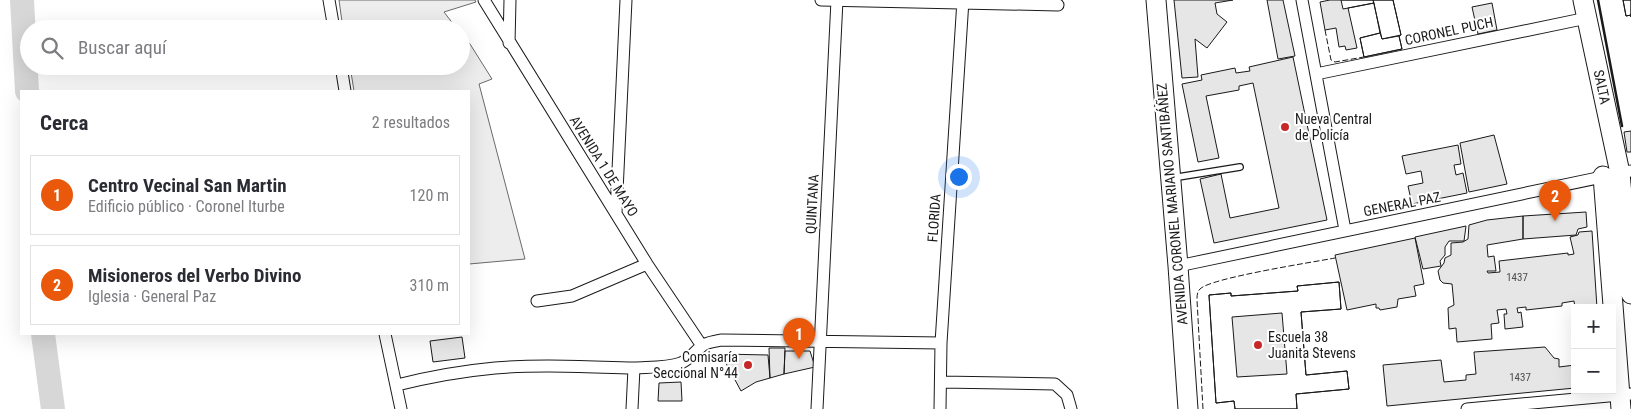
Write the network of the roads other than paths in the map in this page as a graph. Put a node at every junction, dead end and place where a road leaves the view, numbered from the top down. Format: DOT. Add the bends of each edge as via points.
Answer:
graph roads {
  1 [pos="329,0"];
  2 [pos="484,0"];
  3 [pos="510,0"];
  4 [pos="626,0"];
  5 [pos="821,0"];
  6 [pos="837,0"];
  7 [pos="1156,0"];
  8 [pos="1302,0"];
  9 [pos="963,2"];
  10 [pos="1058,5"];
  11 [pos="1585,9"];
  12 [pos="332,20"];
  13 [pos="509,43"];
  14 [pos="1316,74"];
  15 [pos="342,75"];
  16 [pos="345,90"];
  17 [pos="1240,167"];
  18 [pos="1618,173"];
  19 [pos="1170,179"];
  20 [pos="616,213"];
  21 [pos="1345,230"];
  22 [pos="646,264"];
  23 [pos="1178,266"];
  24 [pos="1631,294"];
  25 [pos="537,301"];
  26 [pos="386,335"];
  27 [pos="820,342"];
  28 [pos="941,343"];
  29 [pos="702,346"];
  30 [pos="634,368"];
  31 [pos="941,382"];
  32 [pos="397,385"];
  33 [pos="1624,400"];
  34 [pos="401,409"];
  35 [pos="632,409"];
  36 [pos="817,409"];
  37 [pos="940,409"];
  38 [pos="1071,409"];
  39 [pos="1188,409"];
  40 [pos="1467,409"];
  1 -- 12 [label="street"];
  2 -- 13 [label="street, AVENIDA 1 DE MAYO"];
  3 -- 13 [label="street"];
  4 -- 20 [label="street"];
  5 -- 6 [label="street"];
  6 -- 9 [label="street"];
  6 -- 27 [label="street, QUINTANA"];
  7 -- 19 [label="main road, AVENIDA CORONEL MARIANO SANTIBÁÑEZ"];
  8 -- 14 [label="street"];
  9 -- 10 [label="street"];
  9 -- 28 [label="street, FLORIDA"];
  11 -- 14 [label="street, CORONEL PUCH"];
  11 -- 18 [label="main road, SALTA"];
  13 -- 20 [label="street, AVENIDA 1 DE MAYO"];
  14 -- 21 [label="street"];
  15 -- 16 [label="street"];
  17 -- 19 [label="lane"];
  18 -- 21 [label="street, GENERAL PAZ"];
  18 -- 24 [label="main road"];
  18 -- 33 [label="main road"];
  19 -- 23 [label="main road, AVENIDA CORONEL MARIANO SANTIBÁÑEZ"];
  20 -- 22 [label="street, AVENIDA 1 DE MAYO"];
  21 -- 23 [label="street, GENERAL PAZ"];
  22 -- 25 [label="street" via="572,296"];
  22 -- 29 [label="street, AVENIDA 1 DE MAYO"];
  23 -- 39 [label="main road, AVENIDA CORONEL MARIANO SANTIBÁÑEZ"];
  26 -- 32 [label="street"];
  27 -- 28 [label="street"];
  27 -- 29 [label="street" via="721,340"];
  27 -- 36 [label="street, QUINTANA"];
  28 -- 31 [label="street, FLORIDA"];
  29 -- 30 [label="street" via="680,363"];
  30 -- 32 [label="street" via="495,368"];
  30 -- 35 [label="street"];
  31 -- 37 [label="street, FLORIDA"];
  31 -- 38 [label="street" via="1054,384 1067,395"];
  32 -- 34 [label="street"];
  33 -- 40 [label="street"];
}
